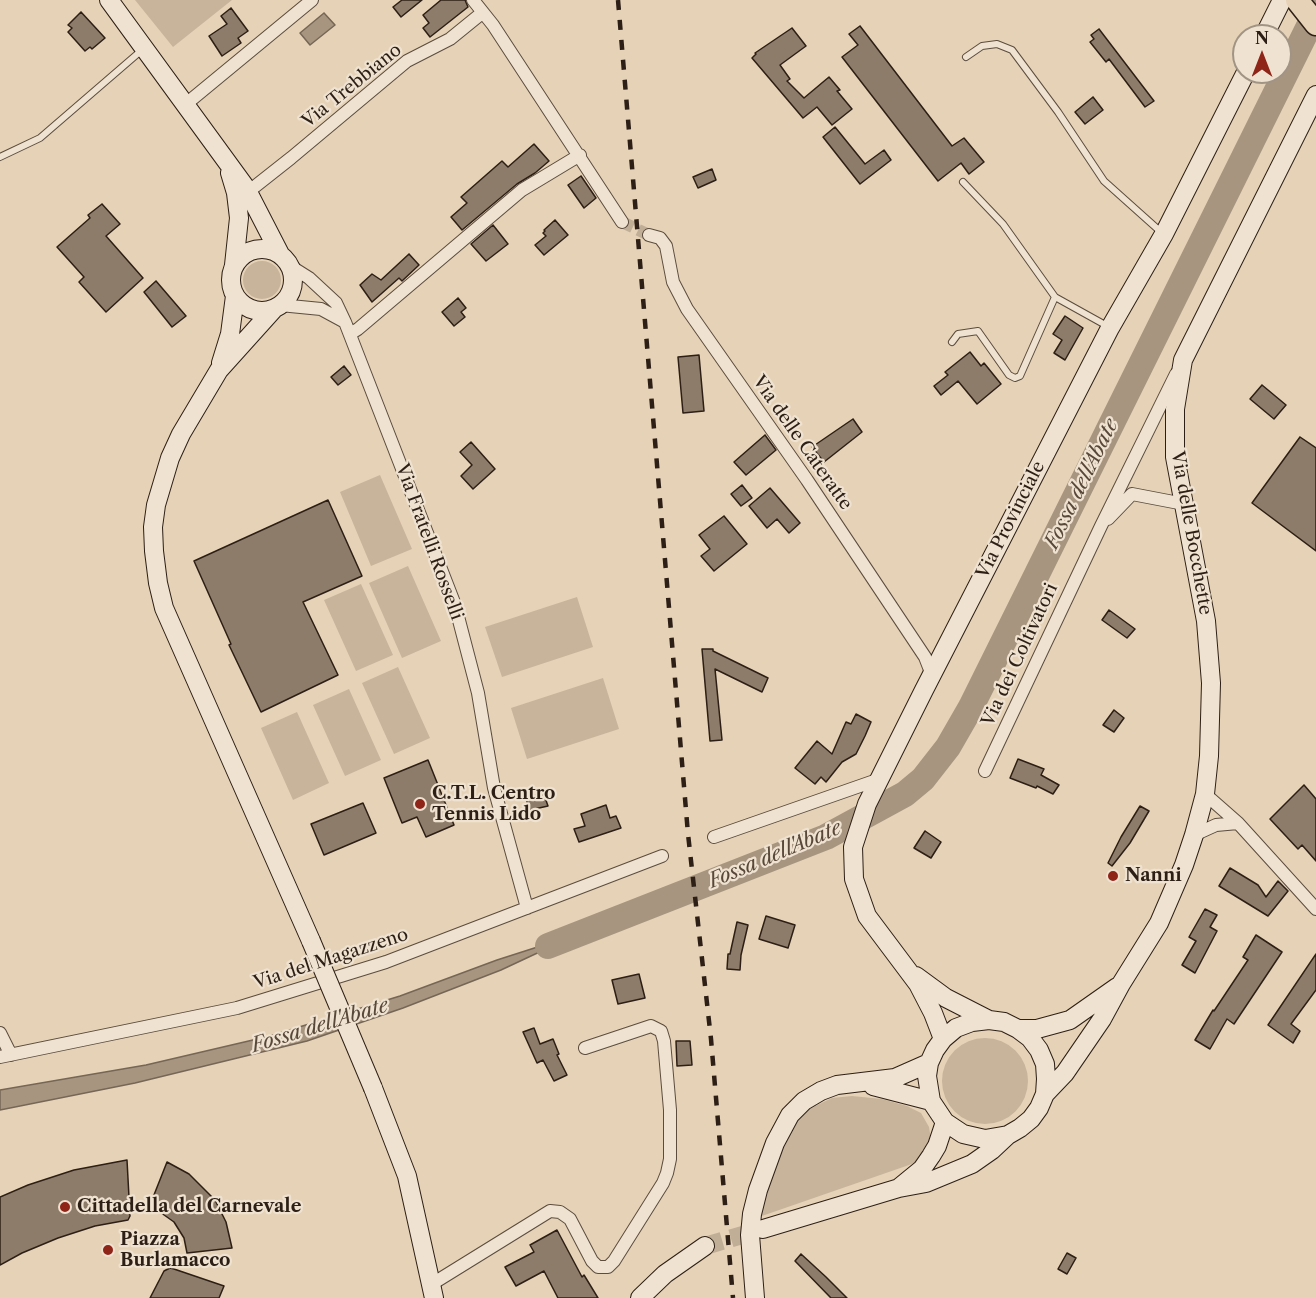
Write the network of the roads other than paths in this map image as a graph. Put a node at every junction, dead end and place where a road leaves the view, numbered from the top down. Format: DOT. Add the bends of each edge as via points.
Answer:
graph roads {
  1 [pos="109,0"];
  2 [pos="312,0"];
  3 [pos="473,0"];
  4 [pos="1282,0"];
  5 [pos="1297,0"];
  6 [pos="482,13"];
  7 [pos="1270,24"];
  8 [pos="1316,24"];
  9 [pos="145,48"];
  10 [pos="966,57"];
  11 [pos="1240,84"];
  12 [pos="1316,94"];
  13 [pos="186,104"];
  14 [pos="580,155"];
  15 [pos="0,157"];
  16 [pos="225,160"];
  17 [pos="963,182"];
  18 [pos="246,188"];
  19 [pos="622,222"];
  20 [pos="1164,234"];
  21 [pos="649,235"];
  22 [pos="285,260"];
  23 [pos="234,266"];
  24 [pos="235,296"];
  25 [pos="1055,297"];
  26 [pos="277,308"];
  27 [pos="347,328"];
  28 [pos="1110,328"];
  29 [pos="952,342"];
  30 [pos="1183,360"];
  31 [pos="219,370"];
  32 [pos="1184,504"];
  33 [pos="1101,526"];
  34 [pos="932,675"];
  35 [pos="985,771"];
  36 [pos="880,779"];
  37 [pos="1205,794"];
  38 [pos="1238,823"];
  39 [pos="1194,835"];
  40 [pos="714,837"];
  41 [pos="662,856"];
  42 [pos="527,908"];
  43 [pos="1316,909"];
  44 [pos="910,972"];
  45 [pos="1120,984"];
  46 [pos="989,1020"];
  47 [pos="1018,1029"];
  48 [pos="0,1033"];
  49 [pos="943,1039"];
  50 [pos="585,1048"];
  51 [pos="6,1056"];
  52 [pos="929,1063"];
  53 [pos="859,1083"];
  54 [pos="1044,1094"];
  55 [pos="931,1101"];
  56 [pos="945,1122"];
  57 [pos="1008,1135"];
  58 [pos="898,1188"];
  59 [pos="763,1229"];
  60 [pos="705,1246"];
  61 [pos="433,1291"];
  62 [pos="640,1298"];
  63 [pos="754,1298"];
  1 -- 9 [label="main road, Via Fratelli Rosselli"];
  2 -- 13 [label="street"];
  3 -- 6 [label="street"];
  4 -- 7 [label="main road"];
  5 -- 8 [label="highway"];
  6 -- 14 [label="street" via="494,25"];
  6 -- 18 [label="street, Via Trebbiano" via="450,39 407,62 253,188"];
  9 -- 13 [label="main road, Via Fratelli Rosselli"];
  9 -- 15 [label="lane" via="40,138"];
  10 -- 20 [label="lane" via="982,46 1012,50 1104,181"];
  11 -- 20 [label="main road, Via Provinciale"];
  12 -- 30 [label="main road, Via delle Bocchette"];
  13 -- 16 [label="main road, Via Fratelli Rosselli"];
  14 -- 19 [label="street"];
  14 -- 27 [label="street" via="522,190 358,329"];
  16 -- 18 [label="main road, Via Fratelli Rosselli"];
  16 -- 23 [label="main road, Via Fratelli Rosselli" via="239,218"];
  17 -- 25 [label="lane" via="1003,224"];
  18 -- 22 [label="main road, Via Fratelli Rosselli"];
  20 -- 28 [label="main road, Via Provinciale"];
  21 -- 34 [label="street, Via delle Cateratte" via="660,238 666,246 673,282 702,333 807,480 925,657"];
  22 -- 23 [label="main road" via="270,250 259,249 240,257"];
  22 -- 26 [label="main road" via="293,283 291,292"];
  22 -- 27 [label="street, Via Fratelli Rosselli" via="336,303"];
  23 -- 24 [label="main road" via="230,276"];
  24 -- 26 [label="main road" via="251,310"];
  24 -- 31 [label="main road" via="230,334"];
  25 -- 28 [label="lane"];
  25 -- 29 [label="lane" via="1020,376 1009,375 978,331 958,334"];
  26 -- 27 [label="street" via="321,309"];
  26 -- 31 [label="main road"];
  27 -- 42 [label="street, Via Fratelli Rosselli" via="455,605 478,693 494,788"];
  28 -- 34 [label="main road, Via Provinciale"];
  30 -- 32 [label="main road, Via delle Bocchette" via="1175,409 1175,457"];
  30 -- 33 [label="street, Via dei Coltivatori"];
  31 -- 61 [label="main road, bridge" via="181,434 156,505 153,527 158,583 164,608 373,1088 407,1176"];
  32 -- 33 [label="street" via="1132,494"];
  32 -- 37 [label="main road, Via delle Bocchette" via="1206,621 1210,672"];
  33 -- 35 [label="street, Via dei Coltivatori"];
  34 -- 36 [label="main road, Via Provinciale"];
  36 -- 40 [label="street"];
  36 -- 44 [label="main road, Via Provinciale" via="853,847 854,879 867,915"];
  37 -- 38 [label="street"];
  37 -- 39 [label="main road, Via delle Bocchette"];
  38 -- 39 [label="street" via="1216,825"];
  38 -- 43 [label="street"];
  39 -- 45 [label="main road, Via delle Bocchette" via="1159,923"];
  41 -- 42 [label="street, Via del Magazzeno"];
  42 -- 51 [label="street, Via del Magazzeno" via="386,962 237,1008"];
  44 -- 46 [label="main road, Via Provinciale" via="946,998"];
  44 -- 49 [label="main road, Via Provinciale"];
  45 -- 47 [label="main road, Via delle Bocchette" via="1070,1020 1038,1029"];
  45 -- 54 [label="main road, Via delle Bocchette" via="1102,1019 1065,1073"];
  46 -- 47 [label="main road"];
  46 -- 49 [label="main road" via="956,1028"];
  47 -- 54 [label="main road" via="1039,1050 1046,1072"];
  48 -- 51 [label="street"];
  49 -- 52 [label="main road"];
  50 -- 61 [label="street" via="651,1026 661,1031 670,1110 670,1159 663,1184 608,1267 598,1267 592,1261 570,1219 550,1211"];
  52 -- 53 [label="main road" via="895,1078"];
  52 -- 55 [label="main road"];
  53 -- 55 [label="main road"];
  53 -- 63 [label="main road" via="837,1085 804,1101 782,1129 752,1214"];
  54 -- 57 [label="main road" via="1031,1119"];
  55 -- 56 [label="main road"];
  56 -- 57 [label="main road" via="974,1137"];
  56 -- 58 [label="main road" via="937,1146 922,1169"];
  57 -- 58 [label="main road" via="972,1164 926,1183"];
  58 -- 59 [label="main road"];
  60 -- 62 [label="main road" via="665,1274"];
}
